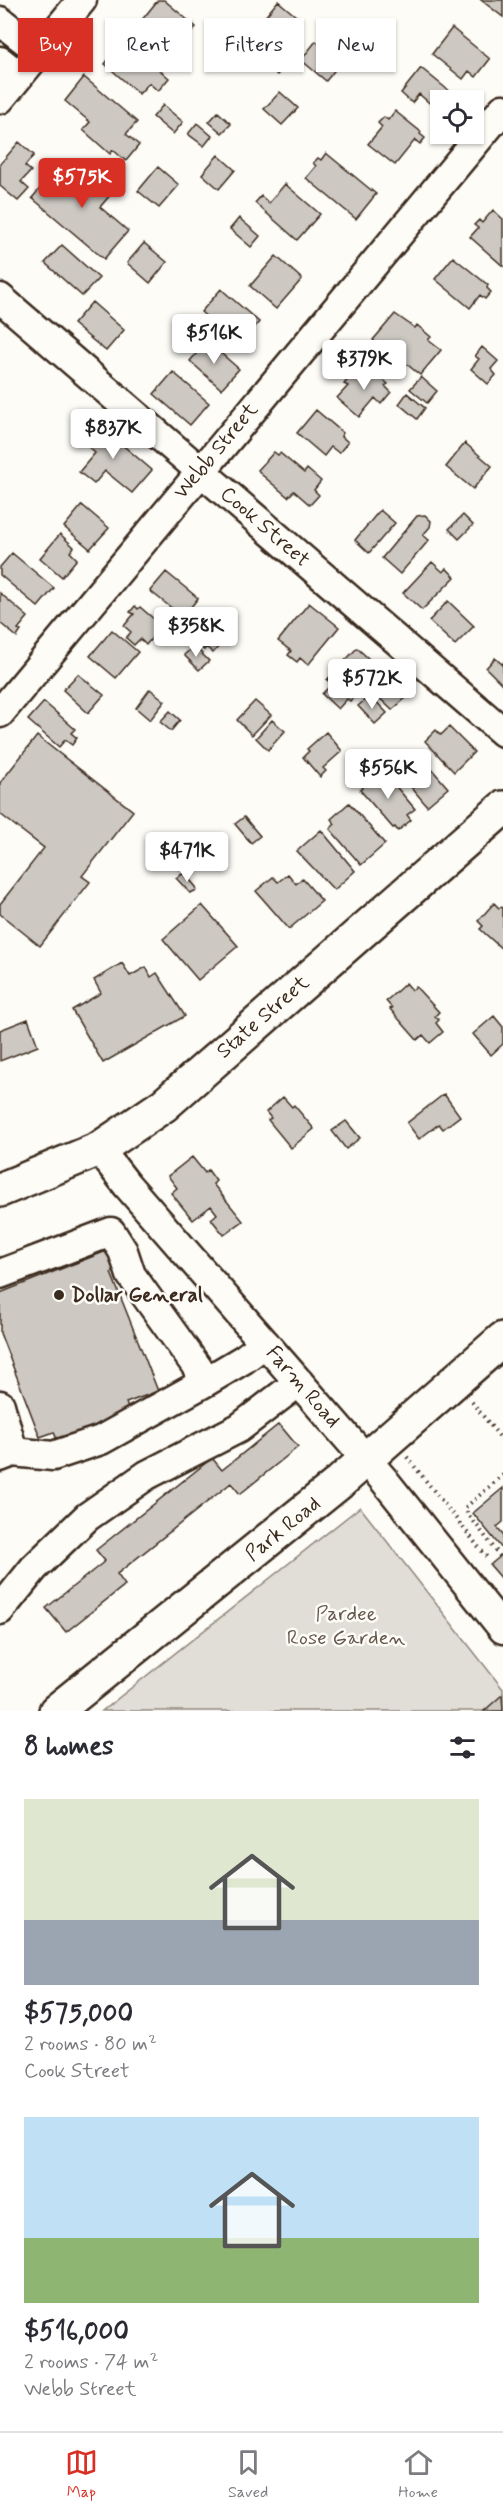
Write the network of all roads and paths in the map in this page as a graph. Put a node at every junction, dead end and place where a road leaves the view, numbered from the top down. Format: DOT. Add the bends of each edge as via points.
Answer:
graph roads {
  1 [pos="81,0"];
  2 [pos="66,18"];
  3 [pos="0,21"];
  4 [pos="18,35"];
  5 [pos="10,69"];
  6 [pos="0,99"];
  7 [pos="503,109"];
  8 [pos="0,298"];
  9 [pos="200,471"];
  10 [pos="0,712"];
  11 [pos="503,732"];
  12 [pos="503,808"];
  13 [pos="99,1149"];
  14 [pos="0,1190"];
  15 [pos="136,1195"];
  16 [pos="111,1232"];
  17 [pos="0,1274"];
  18 [pos="503,1339"];
  19 [pos="265,1343"];
  20 [pos="207,1381"];
  21 [pos="299,1382"];
  22 [pos="466,1395"];
  23 [pos="0,1405"];
  24 [pos="503,1441"];
  25 [pos="403,1452"];
  26 [pos="6,1455"];
  27 [pos="367,1460"];
  28 [pos="503,1475"];
  29 [pos="477,1527"];
  30 [pos="469,1534"];
  31 [pos="500,1556"];
  32 [pos="489,1560"];
  33 [pos="0,1610"];
  34 [pos="503,1629"];
  35 [pos="56,1711"];
  1 -- 2 [label="street"];
  3 -- 4 [label="street"];
  5 -- 6 [label="street"];
  7 -- 9 [label="street, Webb Street"];
  8 -- 9 [label="street, Cook Street"];
  9 -- 10 [label="street, Webb Street"];
  9 -- 11 [label="street, Cook Street"];
  12 -- 13 [label="main road, State Street" via="164,1105"];
  13 -- 14 [label="main road, State Street"];
  13 -- 15 [label="street, Farm Road"];
  15 -- 16 [label="street" via="119,1214"];
  15 -- 19 [label="street, Farm Road"];
  16 -- 17 [label="street"];
  16 -- 20 [label="street" via="131,1275"];
  18 -- 27 [label="main road, Park Road"];
  19 -- 20 [label="street"];
  19 -- 21 [label="street, Farm Road"];
  20 -- 26 [label="street" via="101,1440 53,1456"];
  21 -- 27 [label="street, Farm Road"];
  21 -- 33 [label="street" via="239,1428 147,1475 87,1517 34,1568"];
  22 -- 24 [label="path"];
  23 -- 26 [label="street"];
  25 -- 30 [label="path"];
  27 -- 34 [label="street, Farm Road"];
  27 -- 35 [label="main road, Park Road"];
  28 -- 29 [label="path" via="466,1507"];
  29 -- 30 [label="path"];
  29 -- 31 [label="path"];
  30 -- 32 [label="path"];
}
